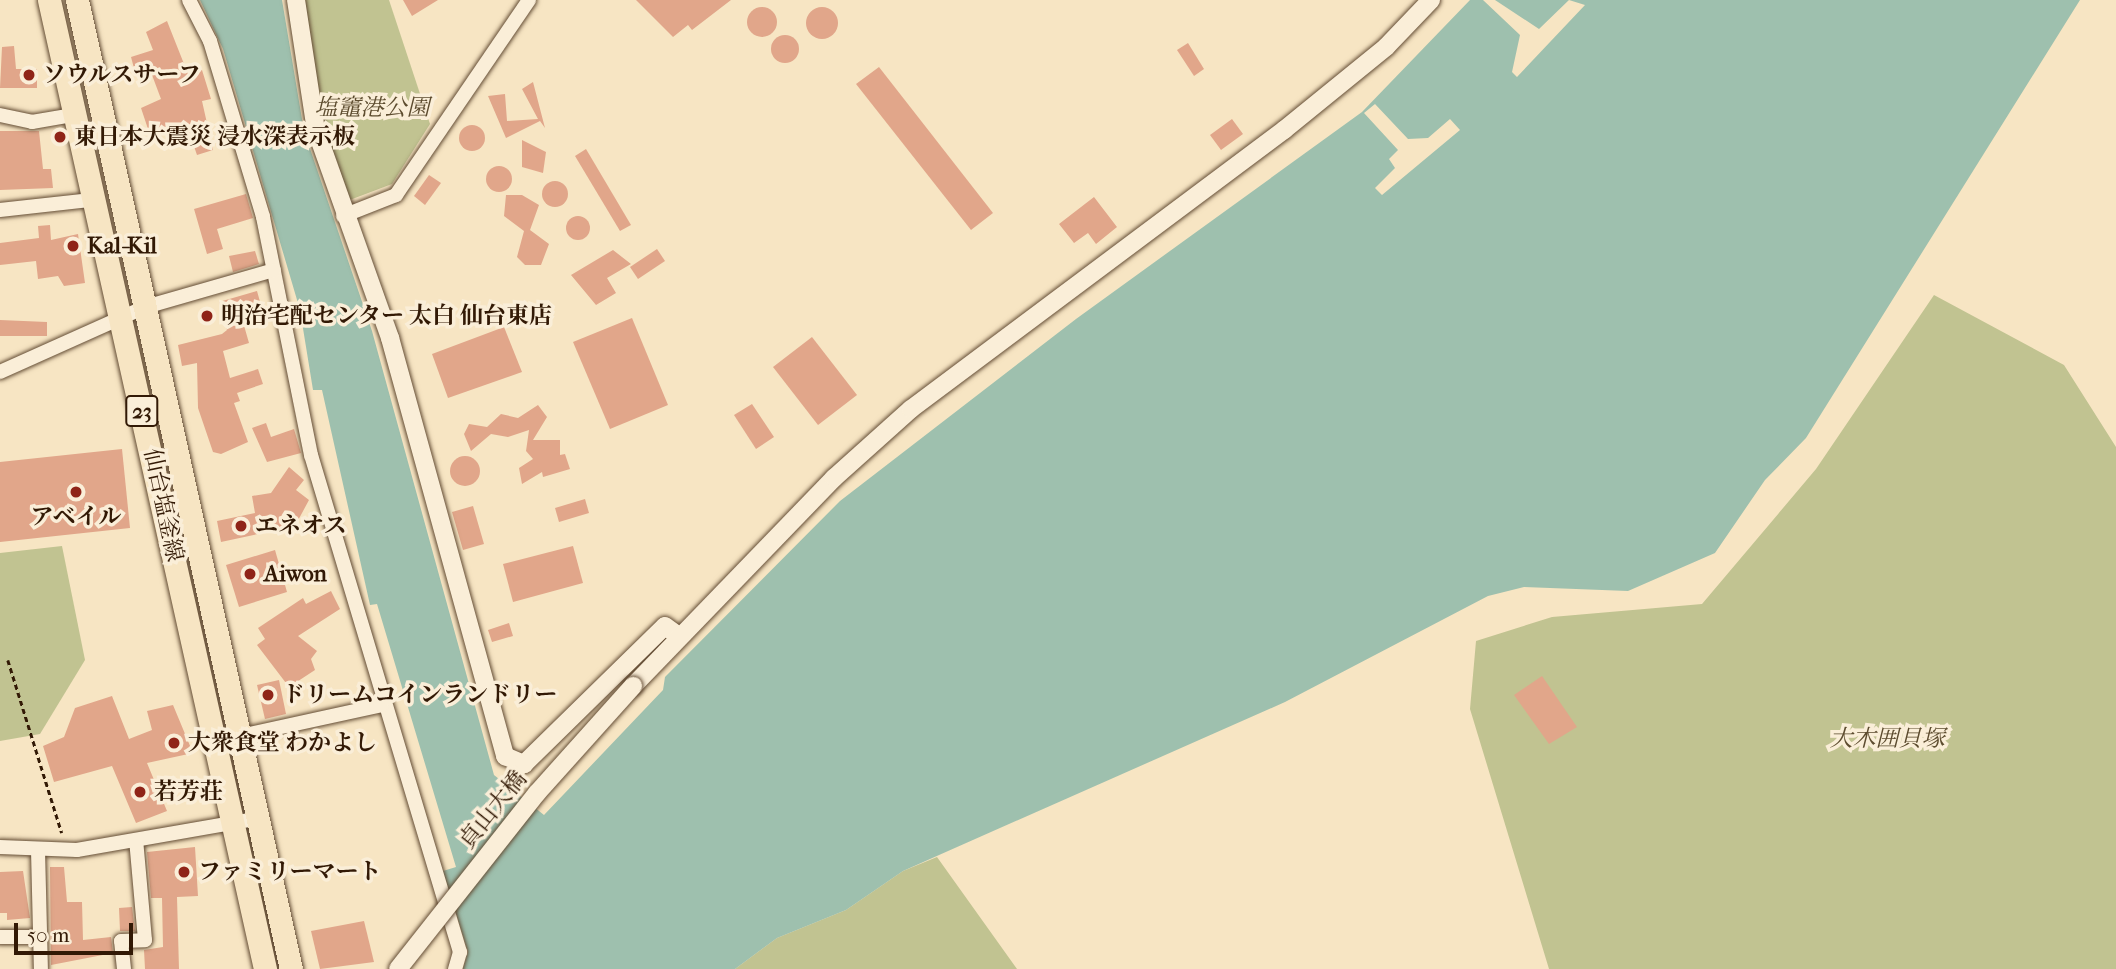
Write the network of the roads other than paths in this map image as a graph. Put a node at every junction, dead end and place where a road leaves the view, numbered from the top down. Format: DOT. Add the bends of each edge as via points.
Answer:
graph roads {
  1 [pos="49,0"];
  2 [pos="77,0"];
  3 [pos="189,0"];
  4 [pos="296,0"];
  5 [pos="529,0"];
  6 [pos="1431,0"];
  7 [pos="0,115"];
  8 [pos="73,115"];
  9 [pos="91,200"];
  10 [pos="0,211"];
  11 [pos="343,216"];
  12 [pos="274,271"];
  13 [pos="145,307"];
  14 [pos="121,321"];
  15 [pos="0,372"];
  16 [pos="679,636"];
  17 [pos="382,705"];
  18 [pos="240,736"];
  19 [pos="261,818"];
  20 [pos="232,824"];
  21 [pos="136,840"];
  22 [pos="0,847"];
  23 [pos="38,850"];
  24 [pos="0,937"];
  25 [pos="40,937"];
  26 [pos="41,969"];
  27 [pos="124,969"];
  28 [pos="265,969"];
  29 [pos="291,969"];
  30 [pos="398,969"];
  31 [pos="455,969"];
  1 -- 8 [label="main road, 仙台塩釜線 / 23"];
  2 -- 13 [label="main road, 仙台塩釜線 / 23"];
  3 -- 12 [label="street" via="210,41"];
  4 -- 11 [label="street" via="316,130"];
  5 -- 11 [label="street" via="396,195"];
  6 -- 16 [label="street, 貞山大橋" via="1387,47 1284,130 911,409 834,478"];
  7 -- 8 [label="street" via="32,121"];
  8 -- 9 [label="main road, 仙台塩釜線 / 23"];
  9 -- 10 [label="street"];
  9 -- 14 [label="main road, 仙台塩釜線 / 23"];
  11 -- 16 [label="street" via="390,338 505,755 524,764 665,626"];
  12 -- 13 [label="street"];
  12 -- 17 [label="street" via="311,455"];
  13 -- 14 [label="street"];
  13 -- 18 [label="main road, 仙台塩釜線 / 23"];
  14 -- 15 [label="street"];
  14 -- 20 [label="main road, 仙台塩釜線 / 23"];
  16 -- 30 [label="street, 貞山大橋, bridge" via="537,793"];
  17 -- 18 [label="street"];
  17 -- 31 [label="street" via="460,952"];
  18 -- 19 [label="main road, 仙台塩釜線 / 23"];
  19 -- 20 [label="street"];
  19 -- 29 [label="main road, 仙台塩釜線 / 23"];
  20 -- 21 [label="street"];
  20 -- 28 [label="main road, 仙台塩釜線 / 23"];
  21 -- 23 [label="street"];
  21 -- 27 [label="street" via="145,940 121,941"];
  22 -- 23 [label="street"];
  23 -- 25 [label="street"];
  24 -- 25 [label="street"];
  25 -- 26 [label="street"];
}
